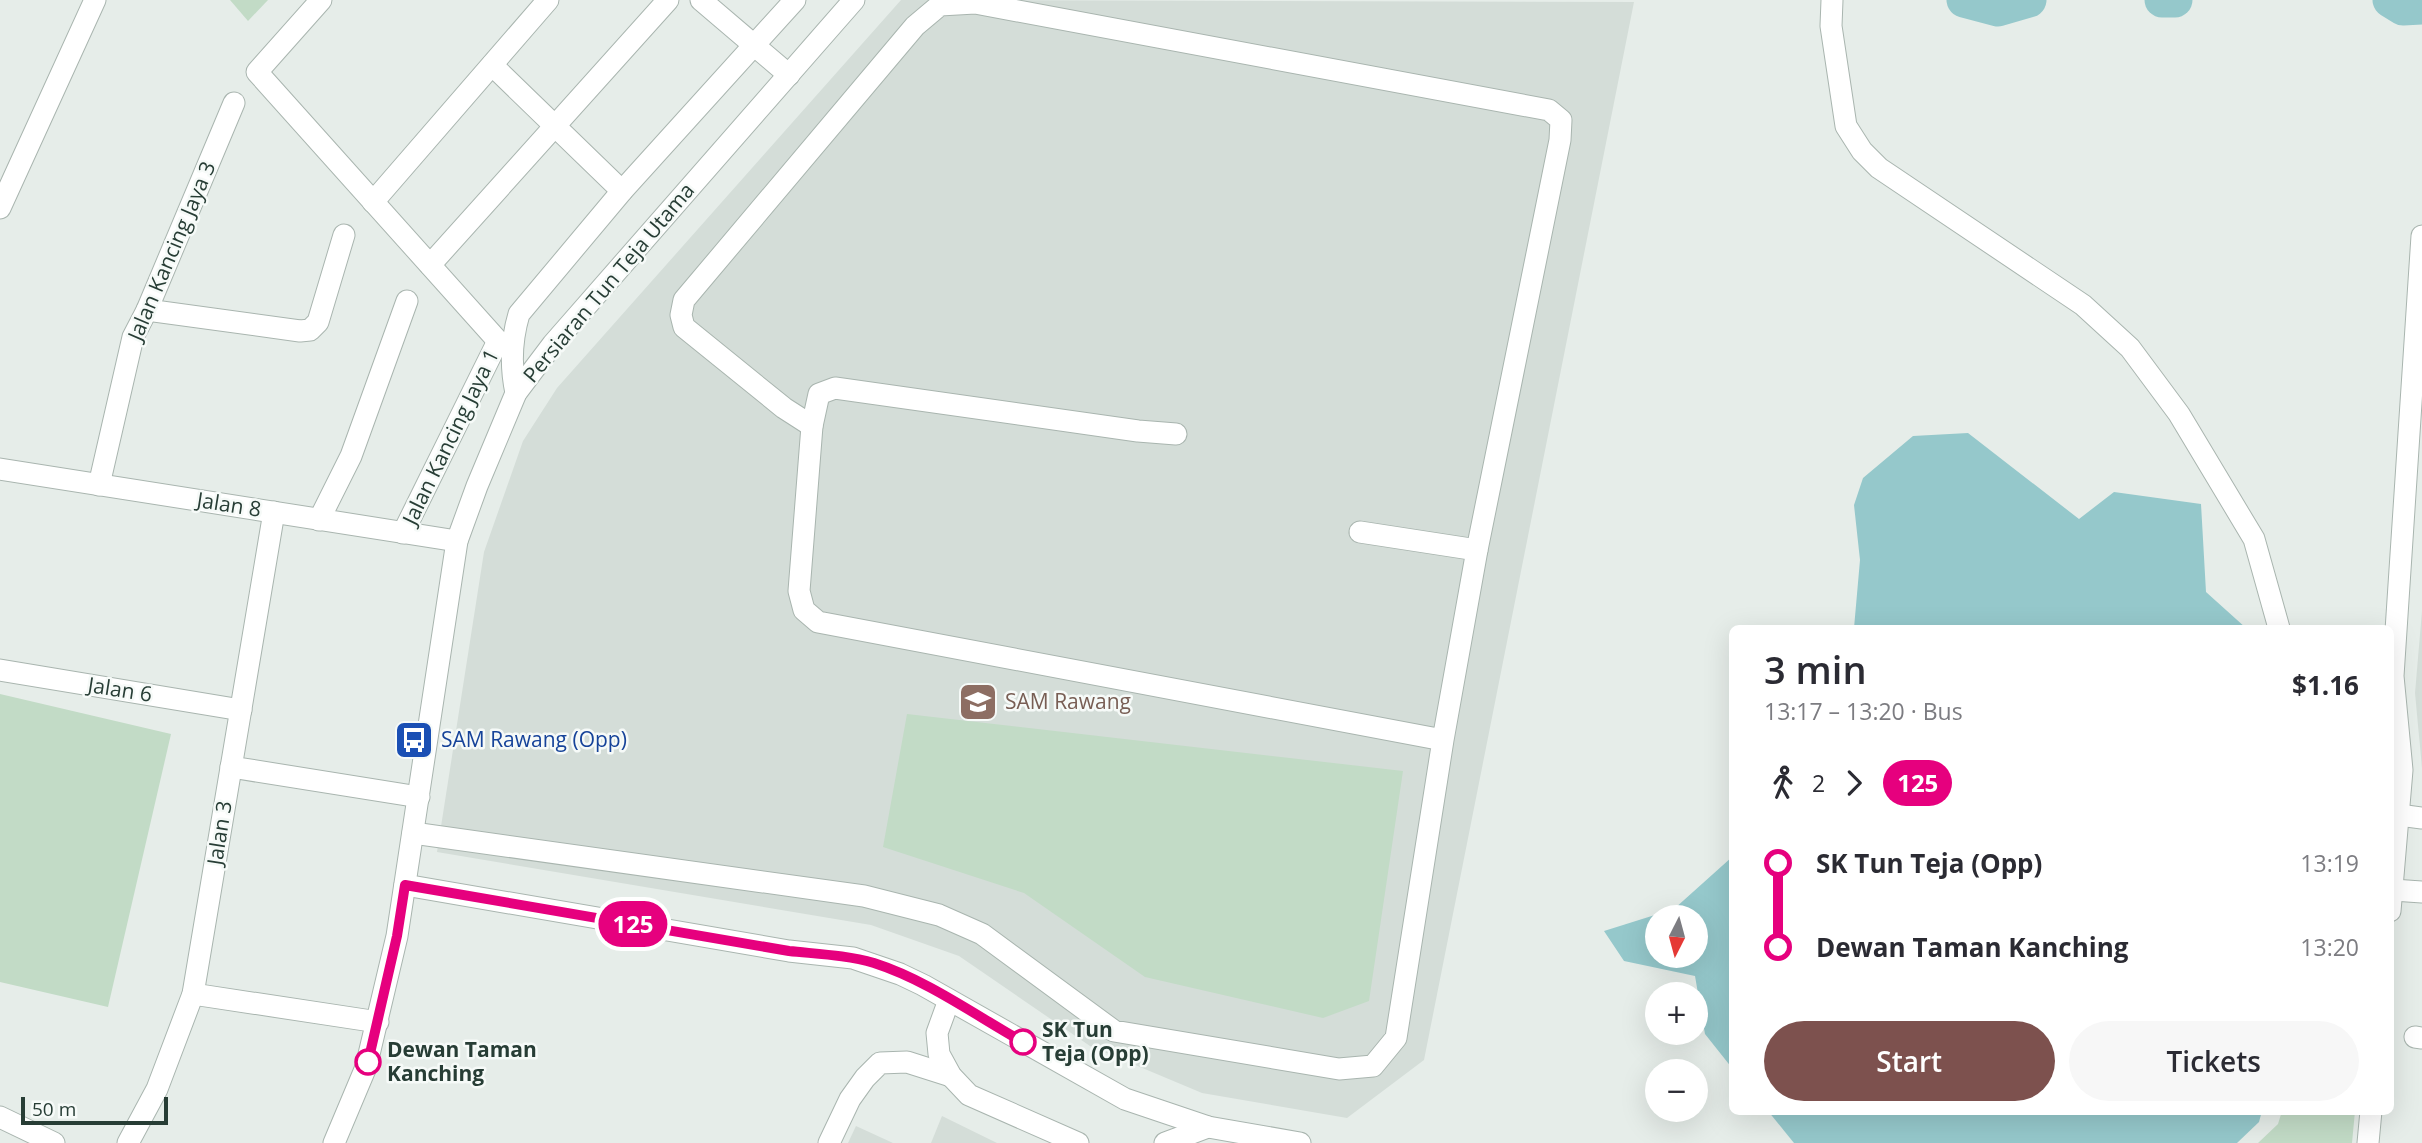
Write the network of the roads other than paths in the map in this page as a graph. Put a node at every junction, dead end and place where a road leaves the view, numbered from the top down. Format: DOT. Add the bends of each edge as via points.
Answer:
graph roads {
  1 [pos="95,0"];
  2 [pos="321,0"];
  3 [pos="548,0"];
  4 [pos="668,0"];
  5 [pos="701,0"];
  6 [pos="794,0"];
  7 [pos="854,0"];
  8 [pos="1832,0"];
  9 [pos="754,46"];
  10 [pos="492,65"];
  11 [pos="789,75"];
  12 [pos="234,103"];
  13 [pos="554,126"];
  14 [pos="622,191"];
  15 [pos="373,202"];
  16 [pos="0,208"];
  17 [pos="344,235"];
  18 [pos="2422,236"];
  19 [pos="430,265"];
  20 [pos="2421,273"];
  21 [pos="407,302"];
  22 [pos="147,310"];
  23 [pos="505,339"];
  24 [pos="516,393"];
  25 [pos="812,426"];
  26 [pos="1177,434"];
  27 [pos="0,469"];
  28 [pos="99,485"];
  29 [pos="274,512"];
  30 [pos="319,520"];
  31 [pos="1360,532"];
  32 [pos="403,533"];
  33 [pos="457,541"];
  34 [pos="1477,550"];
  35 [pos="2278,625"];
  36 [pos="2394,662"];
  37 [pos="0,670"];
  38 [pos="2394,707"];
  39 [pos="241,710"];
  40 [pos="1443,740"];
  41 [pos="231,767"];
  42 [pos="2396,768"];
  43 [pos="419,797"];
  44 [pos="2399,815"];
  45 [pos="2422,818"];
  46 [pos="413,833"];
  47 [pos="2394,876"];
  48 [pos="405,885"];
  49 [pos="2422,892"];
  50 [pos="2394,900"];
  51 [pos="193,994"];
  52 [pos="949,1000"];
  53 [pos="378,1022"];
  54 [pos="951,1076"];
  55 [pos="2371,1115"];
  56 [pos="0,1117"];
  57 [pos="1208,1127"];
  58 [pos="54,1143"];
  59 [pos="128,1143"];
  60 [pos="334,1143"];
  61 [pos="829,1143"];
  62 [pos="1078,1143"];
  63 [pos="1165,1143"];
  64 [pos="1300,1143"];
  65 [pos="2368,1143"];
  1 -- 16 [label="street"];
  2 -- 15 [label="street" via="257,72"];
  3 -- 10 [label="street"];
  4 -- 13 [label="street"];
  5 -- 9 [label="street"];
  6 -- 9 [label="street, Jalan Kancing Jaya 1"];
  7 -- 11 [label="street, Persiaran Tun Teja Utama"];
  8 -- 35 [label="street" via="1831,26 1846,126 1861,151 1879,168 2084,305 2130,348 2179,414 2254,539"];
  9 -- 11 [label="street"];
  9 -- 14 [label="street, Jalan Kancing Jaya 1"];
  10 -- 13 [label="street"];
  10 -- 15 [label="street"];
  11 -- 24 [label="street, Persiaran Tun Teja Utama" via="562,334"];
  12 -- 22 [label="street, Jalan Kancing Jaya 3"];
  13 -- 14 [label="street"];
  13 -- 19 [label="street"];
  14 -- 23 [label="street, Jalan Kancing Jaya 1" via="519,314"];
  15 -- 19 [label="street"];
  17 -- 22 [label="street" via="318,322 310,330"];
  18 -- 20 [label="street"];
  19 -- 23 [label="street"];
  20 -- 36 [label="street"];
  21 -- 30 [label="street" via="351,456"];
  22 -- 28 [label="street, Jalan Kancing Jaya 3" via="133,337"];
  23 -- 24 [label="street"];
  23 -- 32 [label="street, Jalan Kancing Jaya 1"];
  24 -- 33 [label="street, Persiaran Tun Teja Utama"];
  25 -- 26 [label="street" via="819,394 835,388"];
  25 -- 34 [label="street" via="684,327 684,300 915,26 940,5 975,3 1002,8 1549,110 1561,120"];
  25 -- 40 [label="street" via="799,591 804,610 818,622"];
  27 -- 28 [label="street, Jalan 8"];
  28 -- 29 [label="street, Jalan 8"];
  29 -- 30 [label="street, Jalan 8"];
  29 -- 39 [label="street, Jalan 3"];
  30 -- 32 [label="street, Jalan 8"];
  31 -- 34 [label="street"];
  32 -- 33 [label="street, Jalan 8"];
  33 -- 43 [label="street, Persiaran Tun Teja Utama"];
  34 -- 40 [label="street"];
  37 -- 39 [label="street, Jalan 6"];
  38 -- 42 [label="street"];
  39 -- 41 [label="street, Jalan 3"];
  40 -- 46 [label="street" via="1396,1038 1373,1066 1339,1069 1114,1031 982,934 939,915 864,896"];
  41 -- 43 [label="street"];
  41 -- 51 [label="street, Jalan 3"];
  42 -- 44 [label="street"];
  43 -- 46 [label="street, Persiaran Tun Teja Utama"];
  44 -- 45 [label="street"];
  44 -- 47 [label="street"];
  46 -- 48 [label="street, Persiaran Tun Teja Utama"];
  48 -- 52 [label="street" via="853,958 900,974"];
  48 -- 53 [label="street, Persiaran Tun Teja Utama"];
  49 -- 50 [label="street"];
  51 -- 53 [label="street"];
  51 -- 59 [label="street, Jalan 3" via="157,1089"];
  52 -- 54 [label="street" via="937,1033 939,1054"];
  52 -- 57 [label="street" via="1125,1099"];
  53 -- 60 [label="street, Persiaran Tun Teja Utama" via="366,1067"];
  54 -- 61 [label="street" via="906,1062 880,1063 850,1099"];
  54 -- 62 [label="street" via="969,1095"];
  55 -- 65 [label="street"];
  56 -- 58 [label="street"];
  57 -- 63 [label="street"];
  57 -- 64 [label="street"];
}
